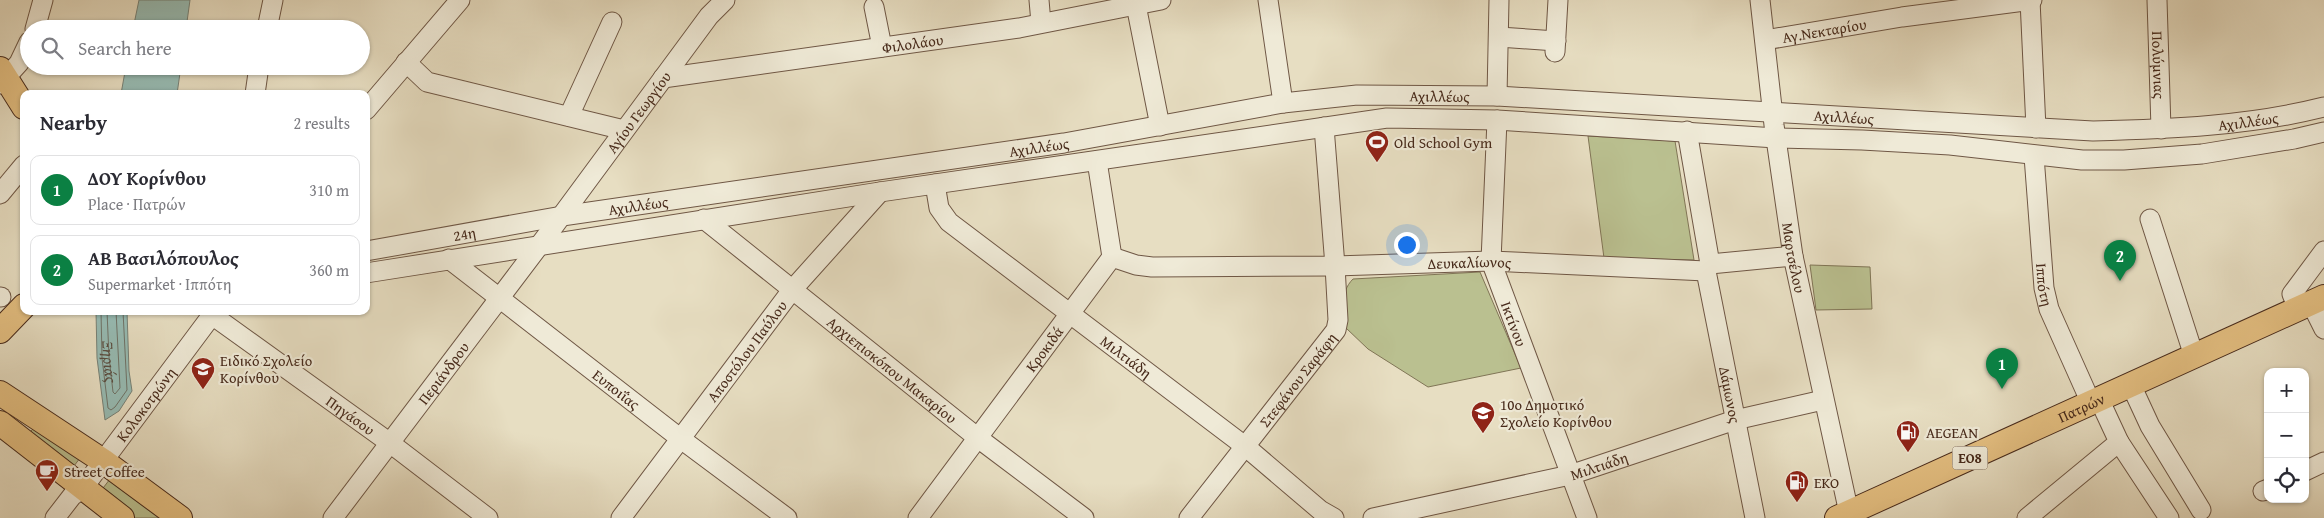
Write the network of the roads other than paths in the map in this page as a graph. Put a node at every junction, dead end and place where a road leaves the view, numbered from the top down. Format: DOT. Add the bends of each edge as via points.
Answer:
graph roads {
  1 [pos="43,0"];
  2 [pos="273,0"];
  3 [pos="726,0"];
  4 [pos="1039,0"];
  5 [pos="1161,0"];
  6 [pos="1268,0"];
  7 [pos="1499,0"];
  8 [pos="1558,0"];
  9 [pos="1760,0"];
  10 [pos="2031,0"];
  11 [pos="2157,0"];
  12 [pos="451,4"];
  13 [pos="1136,5"];
  14 [pos="874,7"];
  15 [pos="1901,8"];
  16 [pos="37,20"];
  17 [pos="269,20"];
  18 [pos="612,22"];
  19 [pos="1041,23"];
  20 [pos="1499,37"];
  21 [pos="1765,40"];
  22 [pos="882,47"];
  23 [pos="406,62"];
  24 [pos="20,63"];
  25 [pos="258,75"];
  26 [pos="2,77"];
  27 [pos="663,78"];
  28 [pos="256,90"];
  29 [pos="1497,96"];
  30 [pos="20,102"];
  31 [pos="1283,103"];
  32 [pos="370,105"];
  33 [pos="2324,107"];
  34 [pos="1773,112"];
  35 [pos="569,116"];
  36 [pos="1496,120"];
  37 [pos="1160,126"];
  38 [pos="1324,127"];
  39 [pos="2036,128"];
  40 [pos="2162,129"];
  41 [pos="624,130"];
  42 [pos="1687,131"];
  43 [pos="2324,132"];
  44 [pos="1776,138"];
  45 [pos="2034,156"];
  46 [pos="1097,161"];
  47 [pos="20,171"];
  48 [pos="935,184"];
  49 [pos="880,192"];
  50 [pos="0,194"];
  51 [pos="2150,218"];
  52 [pos="704,219"];
  53 [pos="558,221"];
  54 [pos="541,244"];
  55 [pos="370,250"];
  56 [pos="2324,251"];
  57 [pos="1793,256"];
  58 [pos="1112,258"];
  59 [pos="449,259"];
  60 [pos="1491,261"];
  61 [pos="1335,266"];
  62 [pos="1708,268"];
  63 [pos="370,272"];
  64 [pos="792,290"];
  65 [pos="500,298"];
  66 [pos="2312,303"];
  67 [pos="20,310"];
  68 [pos="1070,313"];
  69 [pos="212,315"];
  70 [pos="216,315"];
  71 [pos="2324,329"];
  72 [pos="0,331"];
  73 [pos="2194,356"];
  74 [pos="2131,385"];
  75 [pos="0,393"];
  76 [pos="1823,400"];
  77 [pos="2095,401"];
  78 [pos="1735,420"];
  79 [pos="0,423"];
  80 [pos="978,438"];
  81 [pos="681,439"];
  82 [pos="2119,442"];
  83 [pos="390,443"];
  84 [pos="1246,447"];
  85 [pos="103,461"];
  86 [pos="2324,462"];
  87 [pos="2309,469"];
  88 [pos="1570,475"];
  89 [pos="83,488"];
  90 [pos="2201,510"];
  91 [pos="1843,516"];
  92 [pos="56,518"];
  93 [pos="122,518"];
  94 [pos="180,518"];
  95 [pos="333,518"];
  96 [pos="488,518"];
  97 [pos="621,518"];
  98 [pos="787,518"];
  99 [pos="918,518"];
  100 [pos="1084,518"];
  101 [pos="1189,518"];
  102 [pos="1334,518"];
  103 [pos="1373,518"];
  104 [pos="1587,518"];
  105 [pos="1755,518"];
  106 [pos="2027,518"];
  107 [pos="2169,518"];
  1 -- 16 [label="street"];
  2 -- 17 [label="street"];
  3 -- 27 [label="street, Αγίου Γεωργίου" via="709,16"];
  4 -- 19 [label="street"];
  5 -- 13 [label="street, Φιλολάου"];
  6 -- 31 [label="street"];
  7 -- 20 [label="street"];
  8 -- 20 [label="street" via="1556,46"];
  9 -- 21 [label="street, Μαρτσέλου"];
  10 -- 15 [label="street, Αγ.Νεκταρίου"];
  10 -- 39 [label="street"];
  11 -- 40 [label="street, Πολύμνιας"];
  12 -- 23 [label="street"];
  13 -- 19 [label="street, Φιλολάου"];
  13 -- 37 [label="street"];
  14 -- 22 [label="street"];
  15 -- 21 [label="street, Αγ.Νεκταρίου"];
  18 -- 35 [label="street"];
  19 -- 22 [label="street, Φιλολάου"];
  20 -- 29 [label="street"];
  21 -- 34 [label="street, Μαρτσέλου"];
  22 -- 27 [label="street, Φιλολάου"];
  23 -- 32 [label="street"];
  23 -- 35 [label="street" via="427,82"];
  24 -- 26 [label="street"];
  25 -- 28 [label="street"];
  26 -- 30 [label="main road"];
  27 -- 41 [label="street, Αγίου Γεωργίου"];
  29 -- 31 [label="street, Αχιλλέως" via="1357,95"];
  29 -- 34 [label="street, Αχιλλέως"];
  31 -- 37 [label="street, Αχιλλέως"];
  33 -- 40 [label="street, Αχιλλέως" via="2228,124"];
  34 -- 39 [label="street, Αχιλλέως"];
  34 -- 44 [label="street, Μαρτσέλου"];
  35 -- 41 [label="street"];
  36 -- 38 [label="street, Αχιλλέως" via="1387,118"];
  36 -- 42 [label="street, Αχιλλέως"];
  36 -- 60 [label="street, Ικτίνου"];
  37 -- 53 [label="street, Αχιλλέως"];
  38 -- 46 [label="street, Αχιλλέως"];
  38 -- 61 [label="street, Στεφάνου Σαράφη"];
  39 -- 40 [label="street, Αχιλλέως" via="2093,131"];
  41 -- 53 [label="street, Αγίου Γεωργίου"];
  42 -- 44 [label="street, Αχιλλέως"];
  42 -- 62 [label="street, Δάμωνος"];
  43 -- 45 [label="street, Αχιλλέως" via="2239,149 2164,158 2082,160"];
  44 -- 45 [label="street, Αχιλλέως" via="1950,145"];
  44 -- 57 [label="street, Μαρτσέλου"];
  45 -- 77 [label="street, Ιππότη" via="2044,288 2050,309"];
  46 -- 48 [label="street, Αχιλλέως"];
  46 -- 58 [label="street"];
  47 -- 50 [label="street"];
  48 -- 49 [label="street, Αχιλλέως"];
  48 -- 68 [label="street, Μιλτιάδη" via="939,208 949,222"];
  49 -- 52 [label="street, Αχιλλέως"];
  49 -- 64 [label="street, Αποστόλου Παύλου"];
  51 -- 73 [label="street"];
  52 -- 54 [label="street, Αχιλλέως"];
  52 -- 64 [label="street, Αρχιεπισκόπου Μακαρίου"];
  53 -- 54 [label="street, Περιάνδρου"];
  53 -- 55 [label="street, 24η"];
  54 -- 59 [label="street, Αχιλλέως"];
  54 -- 65 [label="street, Περιάνδρου"];
  56 -- 66 [label="street" via="2292,294"];
  57 -- 62 [label="street, Δευκαλίωνος"];
  57 -- 76 [label="street, Μαρτσέλου"];
  58 -- 61 [label="street, Δευκαλίωνος" via="1152,267"];
  58 -- 68 [label="street, Κροκιδά"];
  59 -- 63 [label="street, Αχιλλέως"];
  59 -- 65 [label="street, Ευποιΐας"];
  60 -- 61 [label="street, Δευκαλίωνος"];
  60 -- 62 [label="street, Δευκαλίωνος"];
  60 -- 88 [label="street, Ικτίνου"];
  61 -- 84 [label="street, Στεφάνου Σαράφη" via="1336,330"];
  62 -- 78 [label="street, Δάμωνος"];
  64 -- 80 [label="street, Αρχιεπισκόπου Μακαρίου"];
  64 -- 81 [label="street, Αποστόλου Παύλου"];
  65 -- 81 [label="street, Ευποιΐας"];
  65 -- 83 [label="street, Περιάνδρου"];
  66 -- 71 [label="street"];
  66 -- 73 [label="main road, Πατρών / ΕΟ8"];
  67 -- 72 [label="main road"];
  68 -- 80 [label="street, Κροκιδά"];
  68 -- 84 [label="street, Μιλτιάδη"];
  69 -- 85 [label="street, Κολοκοτρώνη"];
  70 -- 83 [label="street, Πηγάσου"];
  73 -- 74 [label="main road, Πατρών / ΕΟ8"];
  74 -- 77 [label="main road, Πατρών / ΕΟ8"];
  74 -- 90 [label="street" via="2150,426"];
  75 -- 85 [label="main road"];
  76 -- 78 [label="street, Μιλτιάδη"];
  76 -- 91 [label="street, Μαρτσέλου"];
  77 -- 82 [label="street, Ιππότη"];
  77 -- 91 [label="main road, Πατρών / ΕΟ8"];
  78 -- 88 [label="street, Μιλτιάδη"];
  78 -- 105 [label="street, Δάμωνος"];
  79 -- 89 [label="main road"];
  80 -- 99 [label="street, Κροκιδά"];
  80 -- 100 [label="street, Αρχιεπισκόπου Μακαρίου"];
  81 -- 97 [label="street, Αποστόλου Παύλου"];
  81 -- 98 [label="street, Ευποιΐας"];
  82 -- 106 [label="street"];
  82 -- 107 [label="street, Ιππότη"];
  83 -- 95 [label="street, Περιάνδρου"];
  83 -- 96 [label="street, Πηγάσου"];
  84 -- 101 [label="street, Στεφάνου Σαράφη"];
  84 -- 102 [label="street, Μιλτιάδη" via="1320,510"];
  85 -- 89 [label="street, Κολοκοτρώνη"];
  85 -- 94 [label="main road"];
  86 -- 87 [label="street"];
  88 -- 103 [label="street, Μιλτιάδη"];
  88 -- 104 [label="street, Ικτίνου"];
  89 -- 92 [label="street, Κολοκοτρώνη" via="72,496"];
  89 -- 93 [label="main road"];
}
